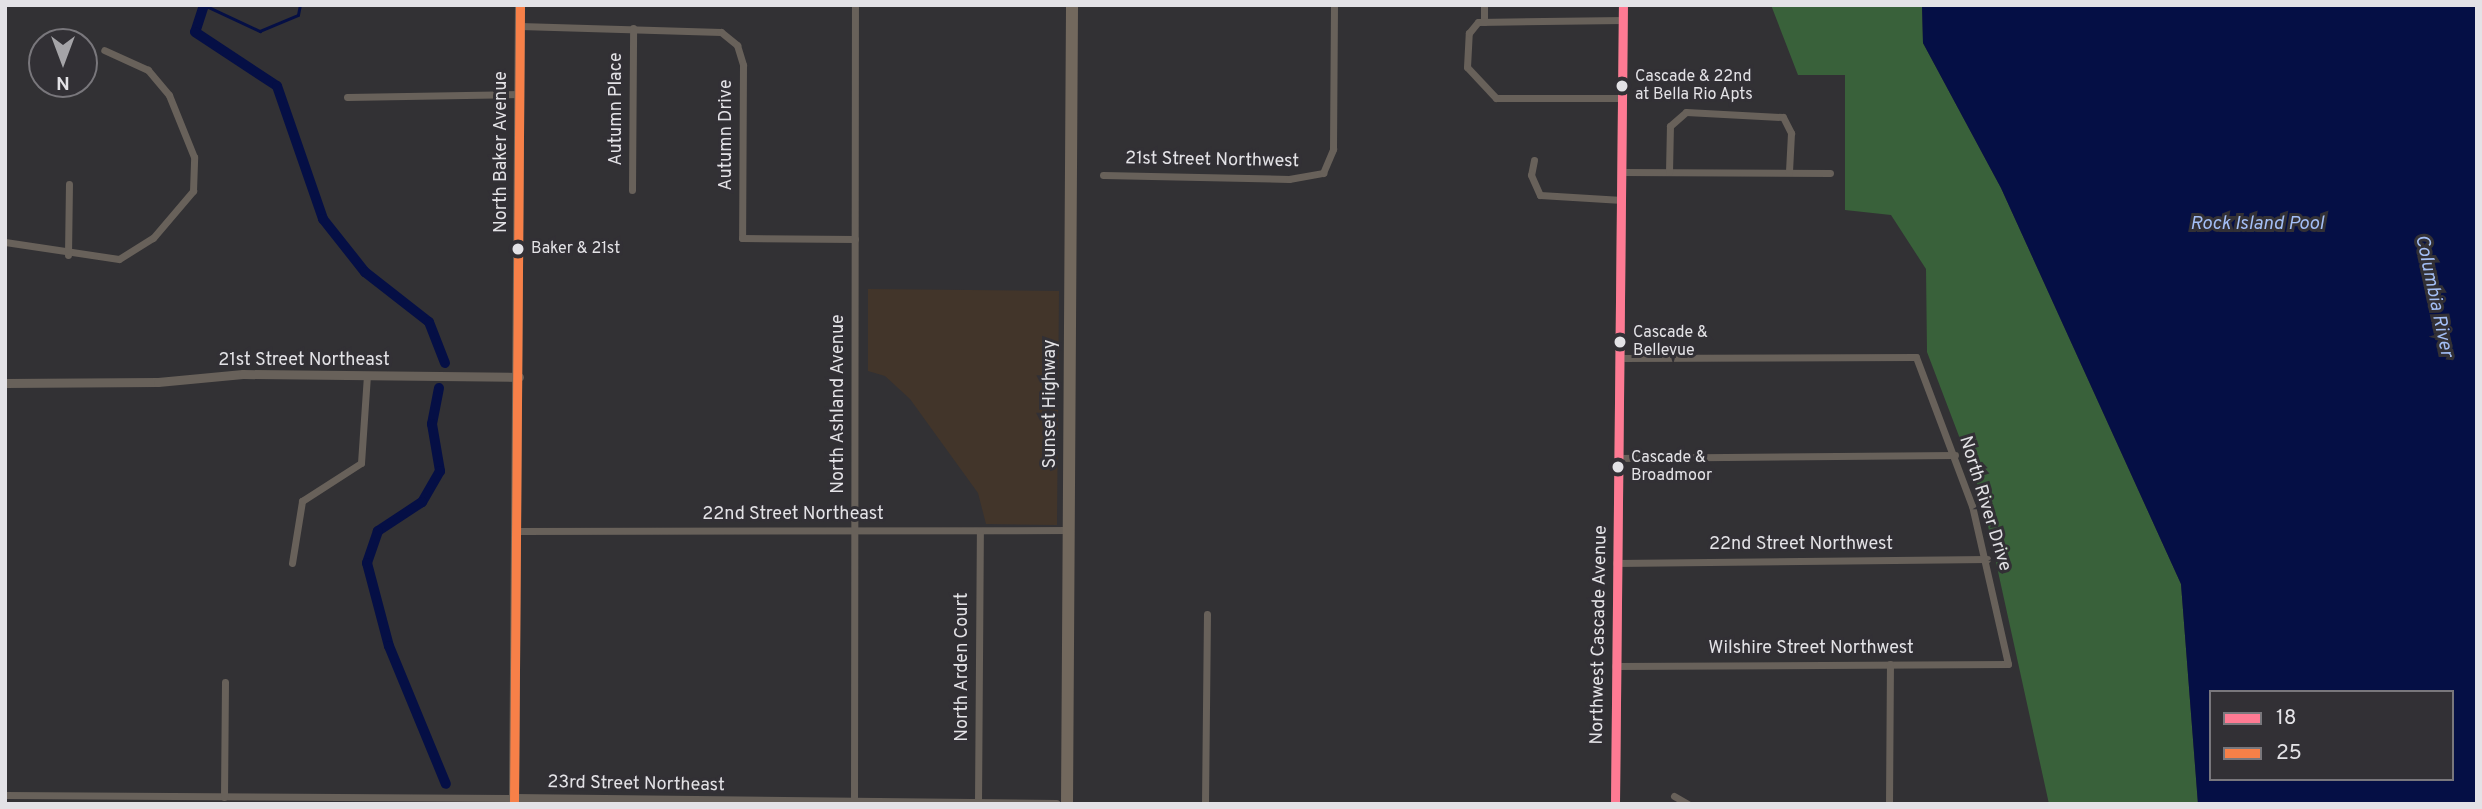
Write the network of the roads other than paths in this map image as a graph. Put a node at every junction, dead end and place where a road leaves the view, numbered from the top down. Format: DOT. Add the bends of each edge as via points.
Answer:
graph roads {
  1 [pos="520,5"];
  2 [pos="855,5"];
  3 [pos="1072,5"];
  4 [pos="1334,5"];
  5 [pos="1485,5"];
  6 [pos="1623,5"];
  7 [pos="1623,20"];
  8 [pos="1484,22"];
  9 [pos="520,26"];
  10 [pos="633,28"];
  11 [pos="104,50"];
  12 [pos="520,94"];
  13 [pos="347,97"];
  14 [pos="1622,98"];
  15 [pos="1534,160"];
  16 [pos="1622,172"];
  17 [pos="1670,172"];
  18 [pos="1789,173"];
  19 [pos="1830,173"];
  20 [pos="1103,175"];
  21 [pos="69,184"];
  22 [pos="632,190"];
  23 [pos="1622,201"];
  24 [pos="855,239"];
  25 [pos="5,242"];
  26 [pos="68,255"];
  27 [pos="1620,358"];
  28 [pos="367,376"];
  29 [pos="519,377"];
  30 [pos="5,383"];
  31 [pos="1955,455"];
  32 [pos="1618,458"];
  33 [pos="1068,530"];
  34 [pos="518,531"];
  35 [pos="855,531"];
  36 [pos="980,531"];
  37 [pos="1987,559"];
  38 [pos="1616,562"];
  39 [pos="292,563"];
  40 [pos="1207,614"];
  41 [pos="1890,664"];
  42 [pos="2008,664"];
  43 [pos="1615,666"];
  44 [pos="225,682"];
  45 [pos="5,795"];
  46 [pos="1674,796"];
  47 [pos="224,797"];
  48 [pos="94,800"];
  49 [pos="514,801"];
  50 [pos="854,803"];
  51 [pos="978,803"];
  52 [pos="788,804"];
  53 [pos="1056,804"];
  54 [pos="1067,804"];
  55 [pos="1205,804"];
  56 [pos="1615,804"];
  57 [pos="1688,804"];
  58 [pos="1889,804"];
  1 -- 9 [label="main road, North Baker Avenue"];
  2 -- 24 [label="street, North Ashland Avenue"];
  3 -- 33 [label="highway, Sunset Highway"];
  4 -- 20 [label="street, 21st Street Northwest" via="1334,138 1327,169 1309,178"];
  5 -- 8 [label="street"];
  6 -- 7 [label="street, Northwest Cascade Avenue"];
  7 -- 8 [label="street"];
  7 -- 14 [label="street, Northwest Cascade Avenue"];
  8 -- 14 [label="street" via="1469,33 1468,67 1496,98"];
  9 -- 10 [label="street, Autumn Drive"];
  9 -- 12 [label="main road, North Baker Avenue"];
  10 -- 22 [label="street, Autumn Place"];
  10 -- 24 [label="street, Autumn Drive" via="721,32 737,45 743,65 742,238"];
  11 -- 26 [label="street" via="157,78 186,131 196,174 183,208 136,252 119,259"];
  12 -- 13 [label="street"];
  12 -- 29 [label="main road, North Baker Avenue"];
  14 -- 16 [label="street, Northwest Cascade Avenue"];
  15 -- 23 [label="street" via="1531,175 1540,195"];
  16 -- 17 [label="street"];
  16 -- 23 [label="street, Northwest Cascade Avenue"];
  17 -- 18 [label="street"];
  17 -- 18 [label="street" via="1674,117 1699,112 1783,117 1791,133"];
  18 -- 19 [label="street"];
  21 -- 26 [label="street"];
  23 -- 27 [label="street, Northwest Cascade Avenue"];
  24 -- 35 [label="street, North Ashland Avenue"];
  25 -- 26 [label="street"];
  27 -- 31 [label="street, North River Drive" via="1916,357"];
  27 -- 32 [label="street, Northwest Cascade Avenue"];
  28 -- 29 [label="street, 21st Street Northeast"];
  28 -- 30 [label="street, 21st Street Northeast"];
  28 -- 39 [label="street" via="361,463 302,501"];
  29 -- 34 [label="main road, North Baker Avenue"];
  31 -- 32 [label="street"];
  31 -- 37 [label="street, North River Drive"];
  32 -- 38 [label="street, Northwest Cascade Avenue"];
  33 -- 36 [label="street, 22nd Street Northeast"];
  33 -- 54 [label="highway, Sunset Highway"];
  34 -- 35 [label="street, 22nd Street Northeast"];
  34 -- 49 [label="main road, North Baker Avenue"];
  35 -- 36 [label="street, 22nd Street Northeast"];
  35 -- 50 [label="street, North Ashland Avenue"];
  36 -- 51 [label="street, North Arden Court"];
  37 -- 38 [label="street, 22nd Street Northwest"];
  37 -- 42 [label="street, North River Drive"];
  38 -- 43 [label="street, Northwest Cascade Avenue"];
  40 -- 55 [label="street"];
  41 -- 42 [label="street, Wilshire Street Northwest"];
  41 -- 43 [label="street, Wilshire Street Northwest"];
  41 -- 58 [label="street"];
  43 -- 56 [label="street, Northwest Cascade Avenue"];
  44 -- 47 [label="street"];
  45 -- 48 [label="street, 23rd Street Northeast"];
  46 -- 57 [label="street"];
  47 -- 48 [label="street, 23rd Street Northeast"];
  47 -- 49 [label="street, 23rd Street Northeast"];
  49 -- 52 [label="street, 23rd Street Northeast"];
  50 -- 51 [label="street, 23rd Street Northeast"];
  50 -- 52 [label="street, 23rd Street Northeast"];
  51 -- 53 [label="street, 23rd Street Northeast"];
}
